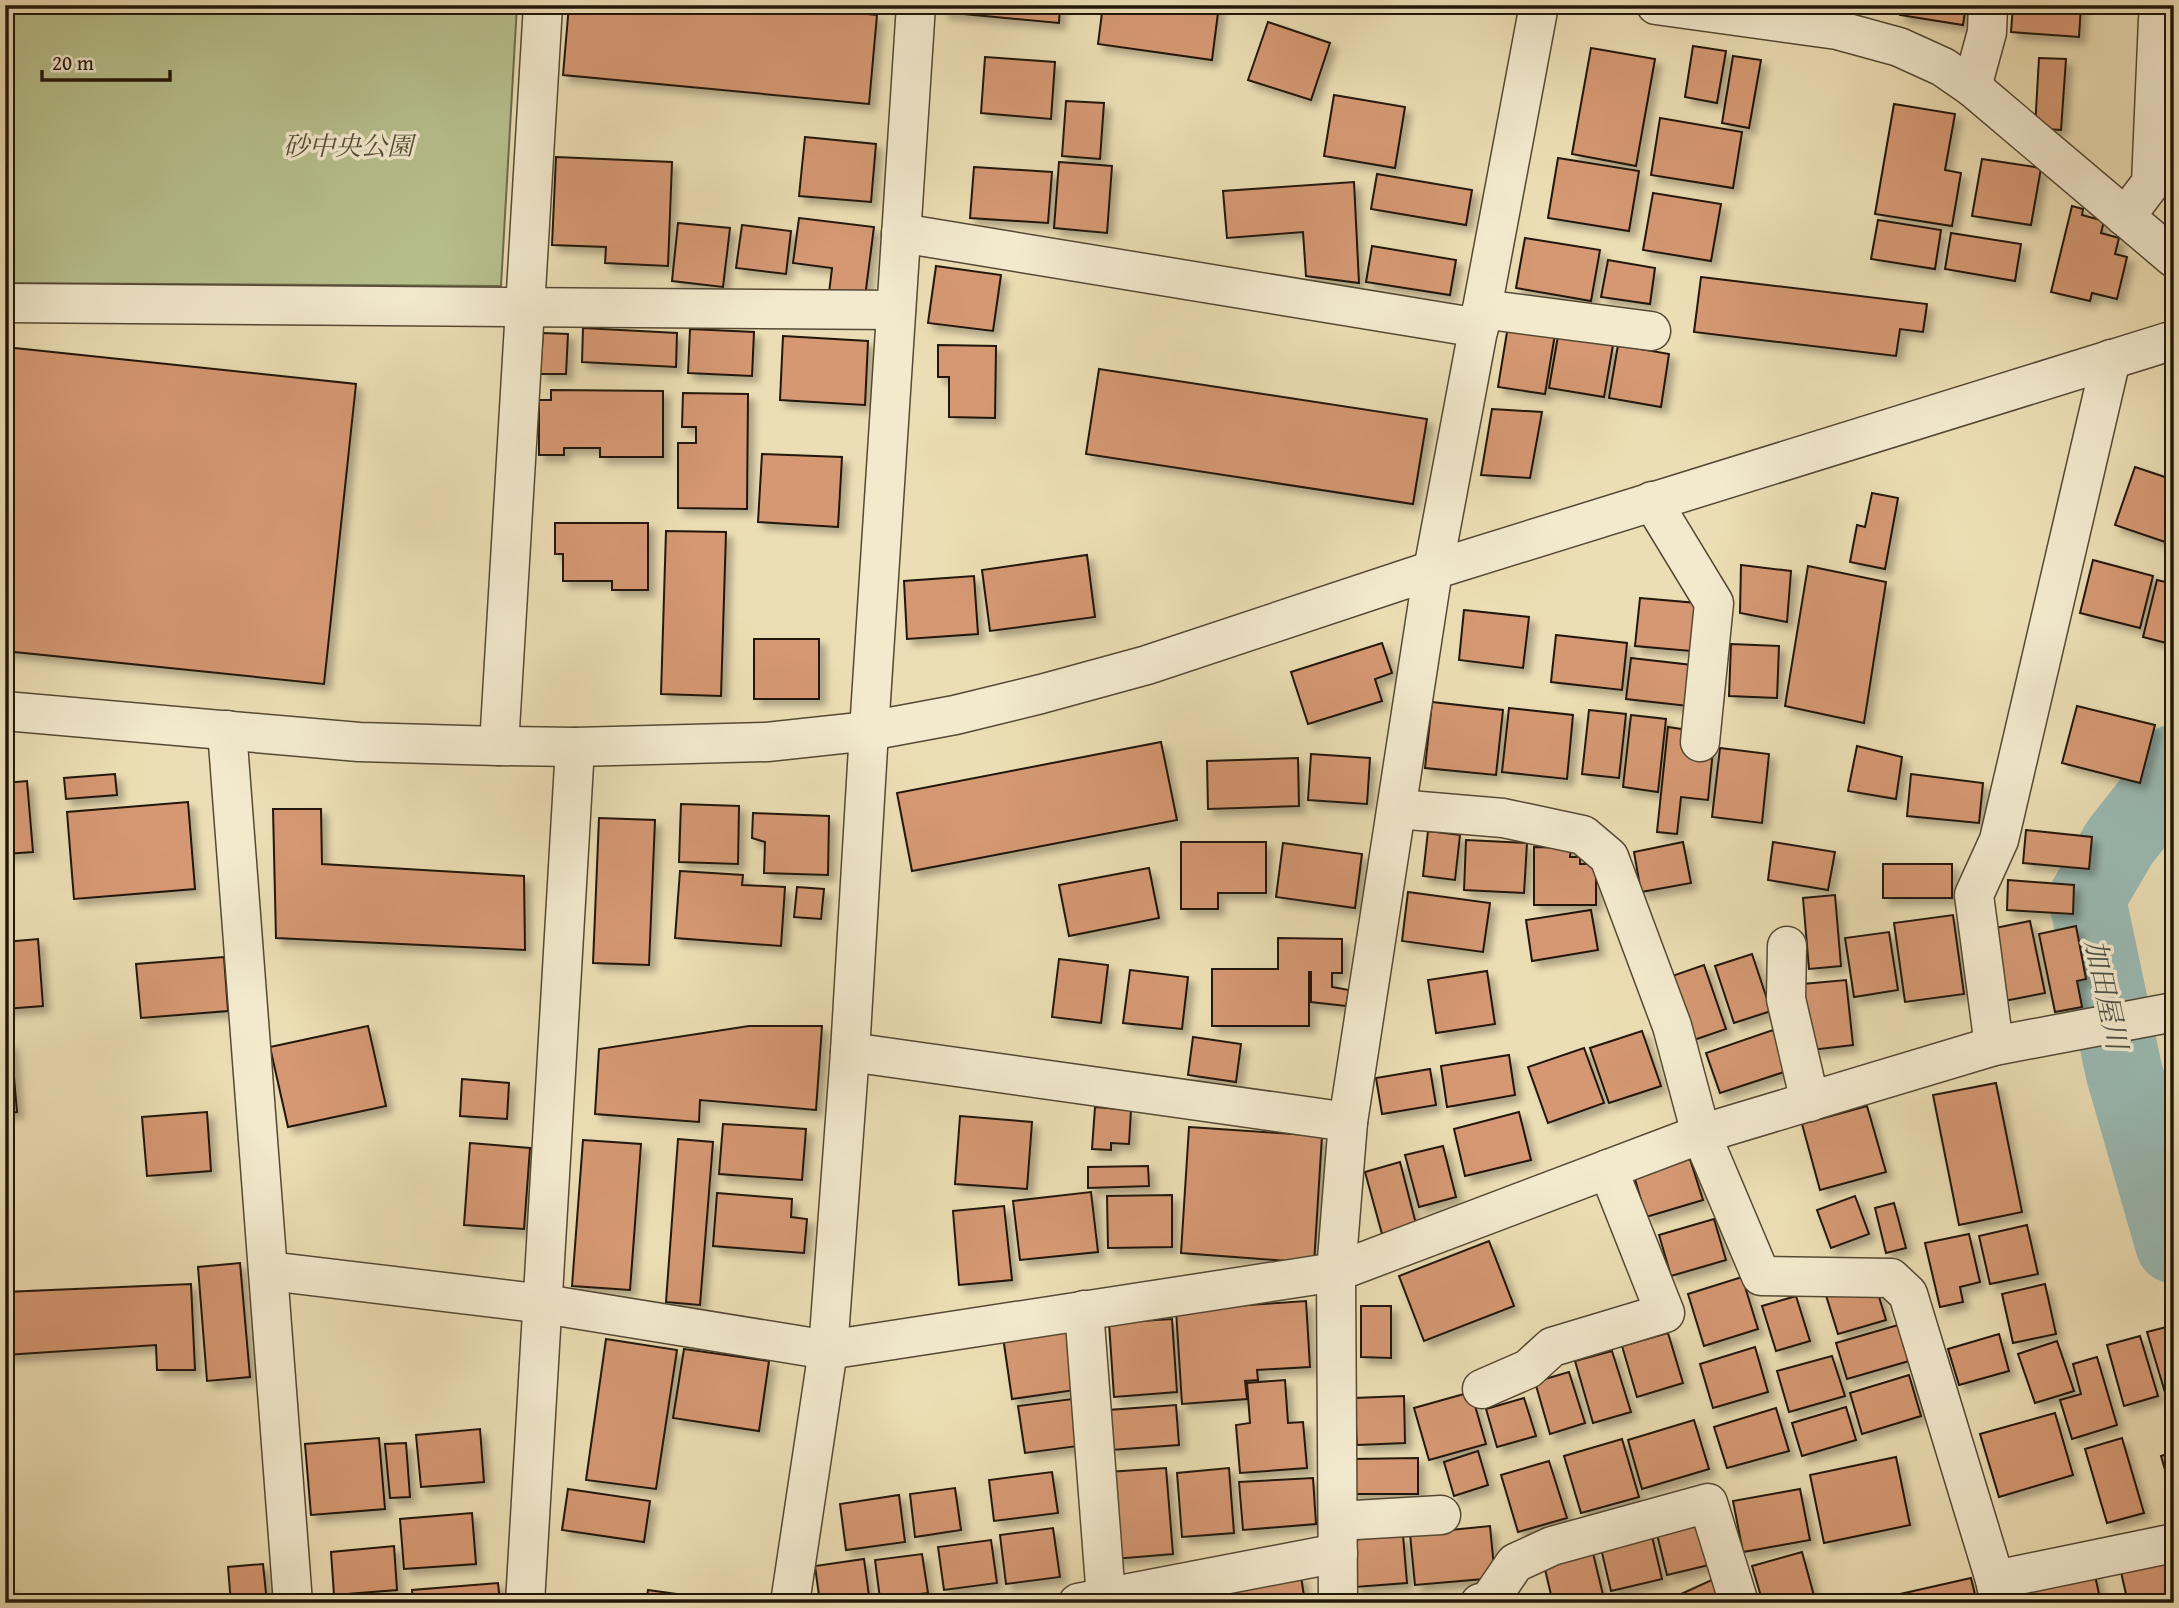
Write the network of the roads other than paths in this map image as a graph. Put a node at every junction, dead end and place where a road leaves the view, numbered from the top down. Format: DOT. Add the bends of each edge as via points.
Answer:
graph roads {
  1 [pos="543,5"];
  2 [pos="916,5"];
  3 [pos="1539,5"];
  4 [pos="1656,5"];
  5 [pos="1988,5"];
  6 [pos="2174,19"];
  7 [pos="1972,87"];
  8 [pos="2162,183"];
  9 [pos="2125,217"];
  10 [pos="901,233"];
  11 [pos="2174,258"];
  12 [pos="5,303"];
  13 [pos="525,307"];
  14 [pos="896,310"];
  15 [pos="1480,318"];
  16 [pos="1651,331"];
  17 [pos="2174,340"];
  18 [pos="2110,359"];
  19 [pos="1652,501"];
  20 [pos="1433,570"];
  21 [pos="5,711"];
  22 [pos="227,730"];
  23 [pos="869,731"];
  24 [pos="1700,741"];
  25 [pos="499,746"];
  26 [pos="575,747"];
  27 [pos="1397,809"];
  28 [pos="1787,946"];
  29 [pos="2174,1012"];
  30 [pos="1994,1046"];
  31 [pos="850,1052"];
  32 [pos="1810,1102"];
  33 [pos="1348,1122"];
  34 [pos="1701,1134"];
  35 [pos="1608,1170"];
  36 [pos="269,1271"];
  37 [pos="1336,1272"];
  38 [pos="544,1304"];
  39 [pos="1084,1310"];
  40 [pos="828,1350"];
  41 [pos="1482,1389"];
  42 [pos="1441,1515"];
  43 [pos="1338,1537"];
  44 [pos="2174,1543"];
  45 [pos="1998,1591"];
  46 [pos="1092,1600"];
  47 [pos="293,1603"];
  48 [pos="525,1603"];
  49 [pos="790,1603"];
  50 [pos="1338,1603"];
  51 [pos="1480,1603"];
  52 [pos="1739,1603"];
  1 -- 13 [label="street"];
  2 -- 10 [label="street"];
  3 -- 15 [label="street"];
  4 -- 7 [label="street" via="1836,30 1899,47"];
  5 -- 7 [label="street" via="1987,32"];
  6 -- 8 [label="street" via="2158,19"];
  7 -- 9 [label="street"];
  8 -- 9 [label="street"];
  9 -- 11 [label="street"];
  10 -- 14 [label="street"];
  10 -- 15 [label="street"];
  12 -- 13 [label="street"];
  13 -- 14 [label="street"];
  13 -- 25 [label="street"];
  14 -- 23 [label="street"];
  15 -- 16 [label="street"];
  15 -- 20 [label="street"];
  17 -- 18 [label="street"];
  18 -- 19 [label="street"];
  18 -- 30 [label="street" via="1999,839 1973,895"];
  19 -- 20 [label="street"];
  19 -- 24 [label="street" via="1714,603"];
  20 -- 23 [label="street" via="1147,665 1004,703"];
  20 -- 27 [label="street"];
  21 -- 22 [label="street"];
  22 -- 25 [label="street"];
  22 -- 36 [label="street"];
  23 -- 26 [label="street" via="767,742"];
  23 -- 31 [label="street"];
  25 -- 26 [label="street"];
  26 -- 38 [label="street"];
  27 -- 33 [label="street"];
  27 -- 34 [label="street" via="1503,818 1583,835 1609,857 1672,1026"];
  28 -- 32 [label="street" via="1786,999"];
  29 -- 30 [label="street"];
  30 -- 32 [label="street"];
  31 -- 33 [label="street"];
  31 -- 40 [label="street"];
  32 -- 34 [label="street"];
  33 -- 37 [label="street"];
  34 -- 35 [label="street"];
  34 -- 45 [label="street" via="1761,1276 1891,1278 1908,1294"];
  35 -- 37 [label="street"];
  35 -- 41 [label="street" via="1665,1313 1552,1347 1528,1369"];
  36 -- 38 [label="street"];
  36 -- 47 [label="street"];
  37 -- 39 [label="street"];
  37 -- 43 [label="street"];
  38 -- 40 [label="street"];
  38 -- 48 [label="street"];
  39 -- 40 [label="street"];
  39 -- 46 [label="street"];
  40 -- 49 [label="street"];
  42 -- 43 [label="street"];
  43 -- 46 [label="street"];
  43 -- 50 [label="street"];
  44 -- 45 [label="street"];
  51 -- 52 [label="street" via="1489,1601 1516,1563 1552,1546 1707,1503"];
}
